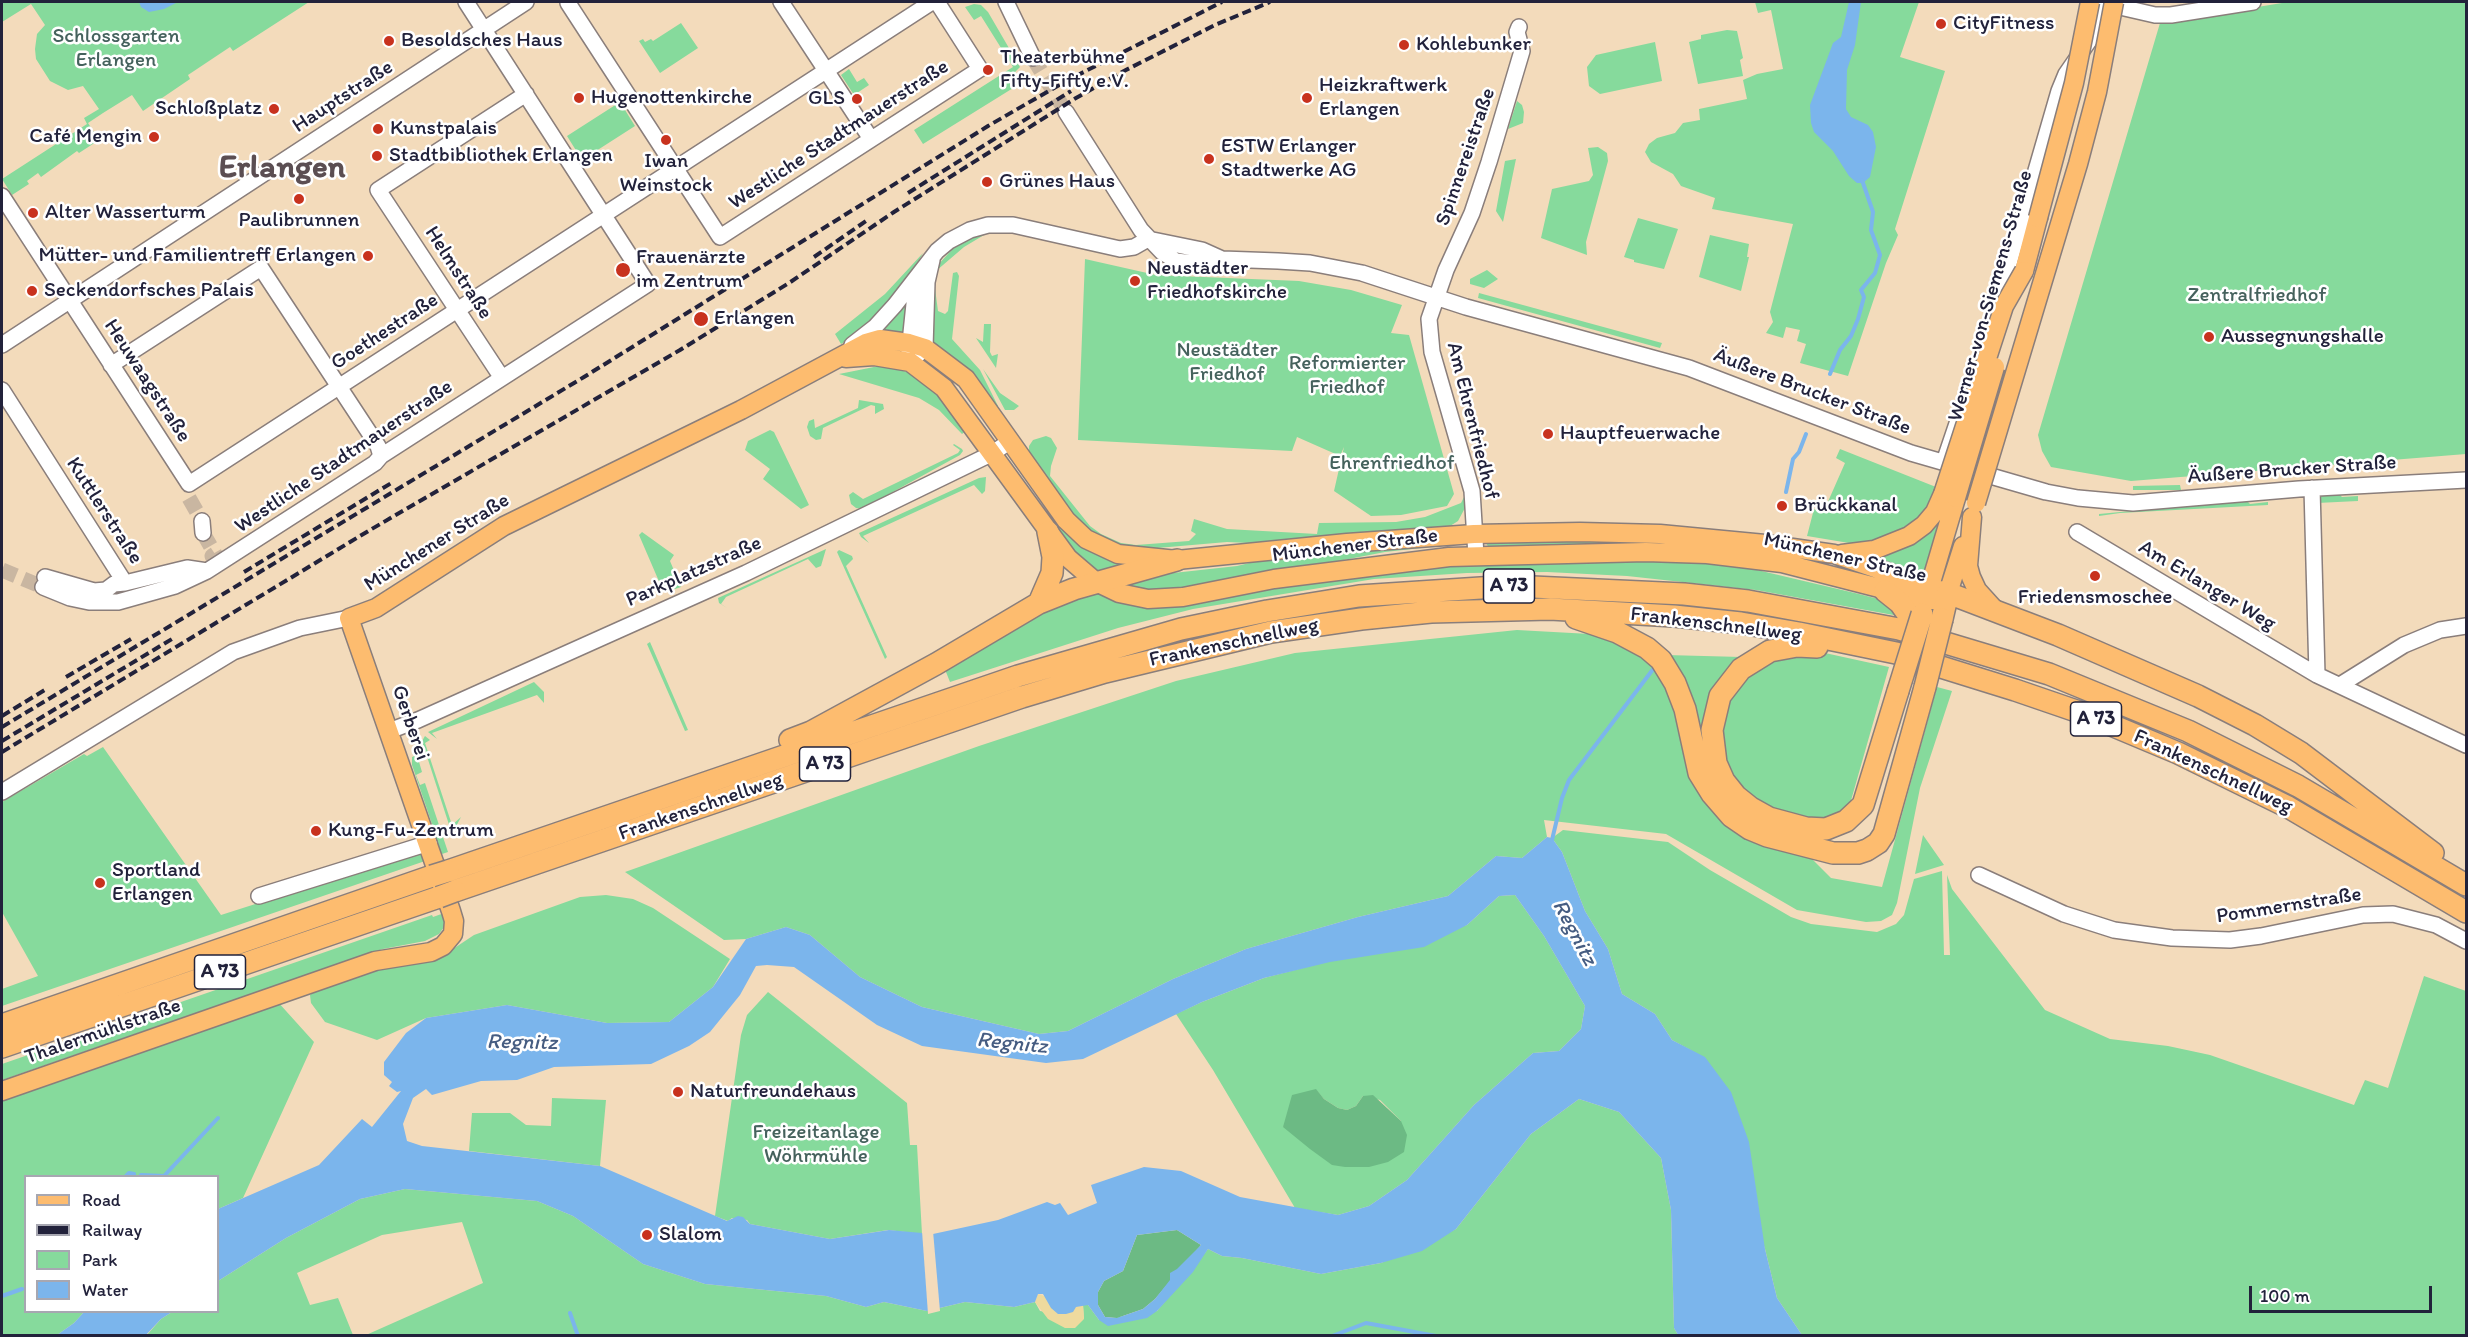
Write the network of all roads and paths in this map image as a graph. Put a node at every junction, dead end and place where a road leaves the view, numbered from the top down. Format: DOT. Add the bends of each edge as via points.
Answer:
graph roads {
  1 [pos="466,2"];
  2 [pos="526,2"];
  3 [pos="782,2"];
  4 [pos="932,2"];
  5 [pos="937,2"];
  6 [pos="1006,2"];
  7 [pos="2114,2"];
  8 [pos="2253,2"];
  9 [pos="568,3"];
  10 [pos="2096,4"];
  11 [pos="1519,27"];
  12 [pos="484,29"];
  13 [pos="1033,58"];
  14 [pos="826,70"];
  15 [pos="526,94"];
  16 [pos="1066,112"];
  17 [pos="871,139"];
  18 [pos="676,169"];
  19 [pos="2,196"];
  20 [pos="604,215"];
  21 [pos="1148,239"];
  22 [pos="932,258"];
  23 [pos="1436,298"];
  24 [pos="70,301"];
  25 [pos="457,310"];
  26 [pos="2,345"];
  27 [pos="917,345"];
  28 [pos="832,361"];
  29 [pos="910,362"];
  30 [pos="111,365"];
  31 [pos="502,378"];
  32 [pos="336,381"];
  33 [pos="2,390"];
  34 [pos="1010,441"];
  35 [pos="993,453"];
  36 [pos="381,456"];
  37 [pos="1944,462"];
  38 [pos="2466,480"];
  39 [pos="2312,488"];
  40 [pos="189,491"];
  41 [pos="1950,496"];
  42 [pos="1974,510"];
  43 [pos="1048,532"];
  44 [pos="2077,532"];
  45 [pos="1474,534"];
  46 [pos="1834,554"];
  47 [pos="1476,556"];
  48 [pos="1177,560"];
  49 [pos="207,571"];
  50 [pos="1096,582"];
  51 [pos="125,583"];
  52 [pos="1885,591"];
  53 [pos="1039,603"];
  54 [pos="1929,604"];
  55 [pos="1550,609"];
  56 [pos="1996,611"];
  57 [pos="349,618"];
  58 [pos="2466,626"];
  59 [pos="1903,652"];
  60 [pos="2317,675"];
  61 [pos="2340,685"];
  62 [pos="389,731"];
  63 [pos="2466,745"];
  64 [pos="713,781"];
  65 [pos="2,792"];
  66 [pos="429,843"];
  67 [pos="1979,875"];
  68 [pos="2466,879"];
  69 [pos="2466,885"];
  70 [pos="259,896"];
  71 [pos="2466,912"];
  72 [pos="453,934"];
  73 [pos="2466,941"];
  74 [pos="2,1025"];
  75 [pos="2,1047"];
  76 [pos="2,1091"];
  1 -- 12 [label="street"];
  2 -- 12 [label="street, Hauptstraße"];
  3 -- 14 [label="street"];
  4 -- 14 [label="street"];
  5 -- 17 [label="street, Westliche Stadtmauerstraße" via="980,69"];
  6 -- 13 [label="street"];
  7 -- 42 [label="main road, Werner-von-Siemens-Straße, bridge" via="2097,92"];
  8 -- 10 [label="street" via="2171,15"];
  9 -- 18 [label="street"];
  10 -- 37 [label="street" via="2093,35 2066,74 2060,91 1985,347"];
  10 -- 41 [label="main road, Werner-von-Siemens-Straße, bridge" via="2024,270 2004,306"];
  11 -- 23 [label="street, Spinnereistraße" via="1522,51 1492,153"];
  12 -- 15 [label="street"];
  12 -- 24 [label="street, Hauptstraße"];
  14 -- 17 [label="street"];
  14 -- 18 [label="street"];
  15 -- 20 [label="street"];
  15 -- 25 [label="street, Helmstraße" via="378,190"];
  16 -- 21 [label="street, Äußere Brucker Straße"];
  17 -- 18 [label="street, Westliche Stadtmauerstraße" via="720,237"];
  18 -- 20 [label="street, Goethestraße"];
  19 -- 24 [label="street, Heuwaagstraße"];
  20 -- 25 [label="street, Goethestraße"];
  20 -- 31 [label="street, Westliche Stadtmauerstraße" via="648,284"];
  21 -- 22 [label="street" via="1129,248 1114,249 997,224 961,234"];
  21 -- 23 [label="street, Äußere Brucker Straße" via="1176,261 1310,263 1389,281"];
  22 -- 27 [label="street"];
  22 -- 28 [label="street" via="875,327"];
  23 -- 37 [label="street, Äußere Brucker Straße" via="1700,372"];
  23 -- 45 [label="street, Am Ehrenfriedhof" via="1429,319 1432,352 1472,491"];
  24 -- 26 [label="street, Hauptstraße"];
  24 -- 30 [label="street, Heuwaagstraße"];
  25 -- 31 [label="street, Helmstraße"];
  25 -- 32 [label="street, Goethestraße"];
  27 -- 28 [label="main road, Münchener Straße" via="880,339"];
  27 -- 29 [label="street"];
  27 -- 34 [label="main road, Münchener Straße" via="966,379"];
  28 -- 29 [label="main road, Münchener Straße" via="874,356"];
  28 -- 57 [label="main road, Münchener Straße" via="504,526 376,608"];
  29 -- 35 [label="main road, Münchener Straße" via="944,388"];
  30 -- 32 [label="street" via="261,267"];
  30 -- 40 [label="street, Heuwaagstraße"];
  31 -- 36 [label="street, Westliche Stadtmauerstraße"];
  32 -- 36 [label="street"];
  32 -- 40 [label="street, Goethestraße"];
  33 -- 51 [label="street, Kuttlerstraße"];
  34 -- 35 [label="street, Parkplatzstraße"];
  34 -- 48 [label="main road, Münchener Straße" via="1066,520 1086,539 1118,554"];
  35 -- 43 [label="main road, Münchener Straße"];
  35 -- 62 [label="street, Parkplatzstraße" via="746,573"];
  36 -- 49 [label="street, Westliche Stadtmauerstraße" via="375,464"];
  37 -- 39 [label="street, Äußere Brucker Straße" via="2046,492 2133,503"];
  38 -- 39 [label="street, Äußere Brucker Straße"];
  39 -- 60 [label="street"];
  41 -- 46 [label="main road" via="1909,536 1874,550"];
  41 -- 54 [label="main road"];
  42 -- 54 [label="main road, Werner-von-Siemens-Straße"];
  42 -- 56 [label="main road" via="1968,566 1977,590"];
  43 -- 50 [label="main road, Münchener Straße" via="1068,558"];
  43 -- 53 [label="highway" via="1052,573"];
  44 -- 60 [label="street, Am Erlanger Weg"];
  45 -- 46 [label="main road, Münchener Straße" via="1668,535"];
  45 -- 47 [label="street, Am Ehrenfriedhof"];
  45 -- 48 [label="main road, Münchener Straße"];
  46 -- 54 [label="main road, Münchener Straße"];
  47 -- 50 [label="main road, Münchener Straße" via="1294,576 1160,599 1119,593"];
  47 -- 52 [label="main road, Münchener Straße" via="1580,552 1707,554 1782,563"];
  48 -- 50 [label="highway"];
  49 -- 51 [label="street, Kuttlerstraße" via="186,568"];
  49 -- 51 [label="street, Westliche Stadtmauerstraße" via="175,586 118,602 70,598 44,582 94,591"];
  50 -- 53 [label="highway"];
  52 -- 54 [label="highway" via="1900,603"];
  53 -- 64 [label="highway" via="936,664 811,732 760,752"];
  54 -- 55 [label="highway, bridge" via="1925,687 1884,834 1878,843 1858,853 1833,852 1767,836 1731,816 1699,773 1685,709 1660,660 1617,632"];
  54 -- 56 [label="highway"];
  54 -- 59 [label="highway, bridge"];
  55 -- 59 [label="highway, Frankenschnellweg / A 73" via="1741,623"];
  55 -- 75 [label="highway, Frankenschnellweg / A 73" via="1431,612 1271,632 1105,672 1022,697"];
  56 -- 68 [label="highway" via="2198,696 2255,725 2301,753"];
  57 -- 62 [label="main road, Gerberei"];
  57 -- 65 [label="street, Münchener Straße" via="300,628 233,652"];
  58 -- 61 [label="street" via="2440,630 2404,645"];
  59 -- 59 [label="highway, bridge" via="1898,691 1863,805 1853,816 1826,829 1769,818 1736,796 1724,781 1716,763 1712,730 1720,696 1741,669 1770,651 1797,646"];
  59 -- 71 [label="highway, Frankenschnellweg / A 73" via="2085,714 2178,753 2288,807"];
  60 -- 61 [label="street, Am Erlanger Weg"];
  61 -- 63 [label="street, Am Erlanger Weg"];
  62 -- 66 [label="main road, Gerberei"];
  64 -- 69 [label="highway, Frankenschnellweg / A 73" via="1018,675 1181,629 1267,611 1359,596 1512,586 1684,594 1748,601 1899,629 2060,678 2187,731 2298,786"];
  64 -- 74 [label="highway, Frankenschnellweg / A 73"];
  66 -- 70 [label="street"];
  66 -- 72 [label="main road, Gerberei" via="454,921"];
  67 -- 73 [label="street, Pommernstraße" via="2071,917 2126,932 2230,940 2363,915 2393,914 2428,922"];
  72 -- 76 [label="main road, Thalermühlstraße" via="443,946 431,951 375,961"];
}
